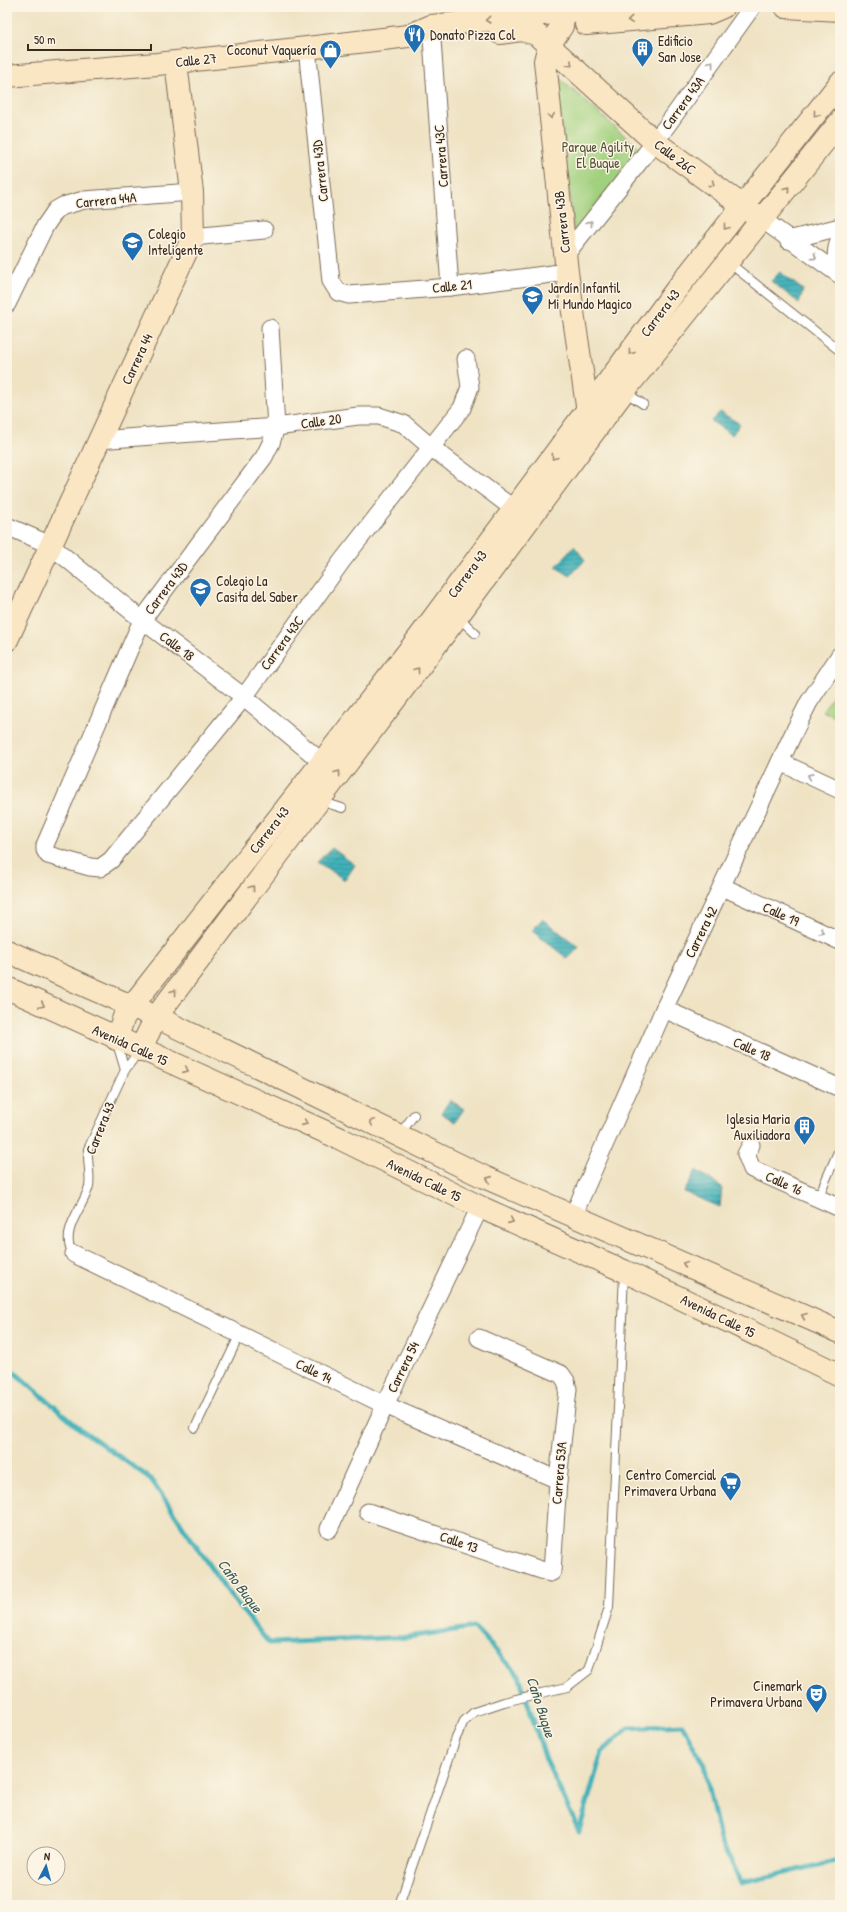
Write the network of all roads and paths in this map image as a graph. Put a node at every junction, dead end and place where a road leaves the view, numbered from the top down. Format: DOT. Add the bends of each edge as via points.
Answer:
graph roads {
  1 [pos="610,7"];
  2 [pos="723,7"];
  3 [pos="752,7"];
  4 [pos="786,7"];
  5 [pos="840,10"];
  6 [pos="563,15"];
  7 [pos="529,31"];
  8 [pos="432,34"];
  9 [pos="549,46"];
  10 [pos="307,48"];
  11 [pos="176,62"];
  12 [pos="7,76"];
  13 [pos="840,83"];
  14 [pos="840,122"];
  15 [pos="655,142"];
  16 [pos="192,192"];
  17 [pos="742,207"];
  18 [pos="763,220"];
  19 [pos="840,227"];
  20 [pos="264,230"];
  21 [pos="193,237"];
  22 [pos="840,237"];
  23 [pos="788,240"];
  24 [pos="728,261"];
  25 [pos="566,263"];
  26 [pos="840,271"];
  27 [pos="840,275"];
  28 [pos="450,287"];
  29 [pos="338,292"];
  30 [pos="7,304"];
  31 [pos="270,328"];
  32 [pos="840,351"];
  33 [pos="466,359"];
  34 [pos="617,386"];
  35 [pos="643,404"];
  36 [pos="588,412"];
  37 [pos="276,427"];
  38 [pos="98,440"];
  39 [pos="432,448"];
  40 [pos="514,509"];
  41 [pos="7,526"];
  42 [pos="50,545"];
  43 [pos="450,611"];
  44 [pos="142,620"];
  45 [pos="475,633"];
  46 [pos="7,640"];
  47 [pos="840,654"];
  48 [pos="244,696"];
  49 [pos="322,762"];
  50 [pos="780,762"];
  51 [pos="840,790"];
  52 [pos="318,800"];
  53 [pos="342,808"];
  54 [pos="90,867"];
  55 [pos="723,887"];
  56 [pos="840,940"];
  57 [pos="7,951"];
  58 [pos="7,988"];
  59 [pos="132,1006"];
  60 [pos="664,1009"];
  61 [pos="156,1017"];
  62 [pos="116,1039"];
  63 [pos="140,1050"];
  64 [pos="125,1070"];
  65 [pos="840,1088"];
  66 [pos="414,1115"];
  67 [pos="399,1136"];
  68 [pos="751,1145"];
  69 [pos="840,1147"];
  70 [pos="818,1198"];
  71 [pos="480,1207"];
  72 [pos="840,1208"];
  73 [pos="573,1216"];
  74 [pos="74,1254"];
  75 [pos="624,1271"];
  76 [pos="840,1332"];
  77 [pos="240,1334"];
  78 [pos="479,1338"];
  79 [pos="840,1375"];
  80 [pos="385,1405"];
  81 [pos="195,1428"];
  82 [pos="558,1480"];
  83 [pos="368,1512"];
  84 [pos="329,1529"];
  85 [pos="550,1573"];
  86 [pos="399,1905"];
  1 -- 6 [label="street, Calle 27"];
  2 -- 6 [label="street, Calle 27, one-way" via="709,13"];
  15 -- 3 [label="street, Carrera 43A, one-way"];
  4 -- 5 [label="street"];
  6 -- 8 [label="street, Calle 27, one-way"];
  6 -- 9 [label="street, Carrera 43B"];
  7 -- 8 [label="street, Calle 27"];
  7 -- 9 [label="street, Calle 26C"];
  8 -- 10 [label="street, Calle 27"];
  8 -- 28 [label="street, Carrera 43C"];
  9 -- 15 [label="street, Calle 26C, one-way"];
  9 -- 25 [label="street, Carrera 43B, one-way" via="545,61"];
  10 -- 11 [label="street, Calle 27"];
  10 -- 29 [label="street, Carrera 43D" via="331,281"];
  11 -- 12 [label="street, Calle 27"];
  11 -- 16 [label="street, Carrera 44"];
  13 -- 17 [label="street, Carrera 43, one-way"];
  18 -- 14 [label="street, Carrera 43, one-way"];
  15 -- 17 [label="street, Calle 26C, one-way"];
  25 -- 15 [label="street, Carrera 43A, one-way"];
  16 -- 21 [label="street, Carrera 44"];
  16 -- 30 [label="street, Carrera 44A" via="84,200 63,206 50,217"];
  17 -- 18 [label="street, Calle 26C"];
  17 -- 34 [label="street, Carrera 43, one-way" via="676,290"];
  18 -- 23 [label="street, Calle 26C"];
  18 -- 24 [label="street, Carrera 43"];
  19 -- 23 [label="street"];
  20 -- 21 [label="street"];
  21 -- 38 [label="street, Carrera 44"];
  22 -- 26 [label="street" via="836,250"];
  23 -- 27 [label="street, Calle 26C, one-way"];
  24 -- 32 [label="lane"];
  24 -- 34 [label="street, Carrera 43"];
  25 -- 28 [label="street, Calle 21"];
  25 -- 36 [label="street, Carrera 43B"];
  28 -- 29 [label="street, Calle 21" via="349,295"];
  31 -- 37 [label="street, Carrera 43D"];
  33 -- 39 [label="street, Carrera 43C" via="470,387 468,394 462,408"];
  34 -- 35 [label="lane"];
  34 -- 36 [label="street, Carrera 43"];
  34 -- 43 [label="street, Carrera 43"];
  36 -- 40 [label="street, Carrera 43, one-way"];
  37 -- 38 [label="street, Calle 20"];
  37 -- 39 [label="street, Calle 20" via="358,416 379,416 404,424"];
  37 -- 44 [label="street, Carrera 43D" via="264,457"];
  38 -- 42 [label="street, Carrera 44"];
  39 -- 40 [label="street, Calle 20"];
  39 -- 48 [label="street, Carrera 43C" via="342,561"];
  40 -- 43 [label="street, Carrera 43"];
  41 -- 42 [label="street, Calle 18"];
  42 -- 44 [label="street, Calle 18"];
  42 -- 46 [label="street, Carrera 44"];
  43 -- 45 [label="lane"];
  43 -- 49 [label="street, Carrera 43"];
  52 -- 43 [label="street, Carrera 43, one-way"];
  44 -- 48 [label="street, Calle 18"];
  44 -- 54 [label="street, Carrera 43D" via="45,845 48,855"];
  47 -- 50 [label="street, Carrera 42" via="810,702"];
  48 -- 49 [label="street, Calle 18"];
  48 -- 54 [label="street, Carrera 43C" via="111,860 100,868"];
  49 -- 59 [label="street, Carrera 43"];
  51 -- 50 [label="street, one-way"];
  50 -- 55 [label="street, Carrera 42"];
  52 -- 53 [label="lane"];
  61 -- 52 [label="street, Carrera 43, one-way"];
  55 -- 56 [label="street, Calle 19, one-way"];
  55 -- 60 [label="street, Carrera 42"];
  57 -- 59 [label="street, Avenida Calle 15"];
  58 -- 62 [label="street, Avenida Calle 15, one-way"];
  59 -- 61 [label="street, Avenida Calle 15"];
  59 -- 62 [label="street, Carrera 43" via="124,1017"];
  60 -- 65 [label="street, Calle 18"];
  60 -- 73 [label="street, Carrera 42"];
  61 -- 63 [label="street, Carrera 43"];
  67 -- 61 [label="street, Avenida Calle 15, one-way"];
  62 -- 63 [label="street, Avenida Calle 15"];
  62 -- 64 [label="lane"];
  63 -- 64 [label="lane, Carrera 43"];
  63 -- 71 [label="street, Avenida Calle 15, one-way" via="341,1139"];
  64 -- 74 [label="lane, Carrera 43" via="88,1149 88,1187 70,1232 69,1243"];
  66 -- 67 [label="lane"];
  73 -- 67 [label="street, Avenida Calle 15, one-way"];
  68 -- 70 [label="street, Calle 16" via="746,1154 752,1169"];
  69 -- 70 [label="lane"];
  70 -- 72 [label="street, Calle 16"];
  71 -- 75 [label="street, Avenida Calle 15, one-way"];
  71 -- 80 [label="street, Carrera 54"];
  76 -- 73 [label="street, Avenida Calle 15, one-way"];
  74 -- 77 [label="street, Calle 14"];
  75 -- 79 [label="street, Avenida Calle 15"];
  75 -- 86 [label="lane" via="608,1607 589,1670 567,1687 504,1702 474,1712 464,1721"];
  77 -- 80 [label="street, Calle 14"];
  77 -- 81 [label="lane"];
  78 -- 82 [label="street, Carrera 53A" via="561,1374 566,1381 568,1390"];
  80 -- 82 [label="street, Calle 14"];
  80 -- 84 [label="street, Carrera 54"];
  82 -- 85 [label="street, Carrera 53A" via="553,1570"];
  83 -- 85 [label="street, Calle 13"];
}
